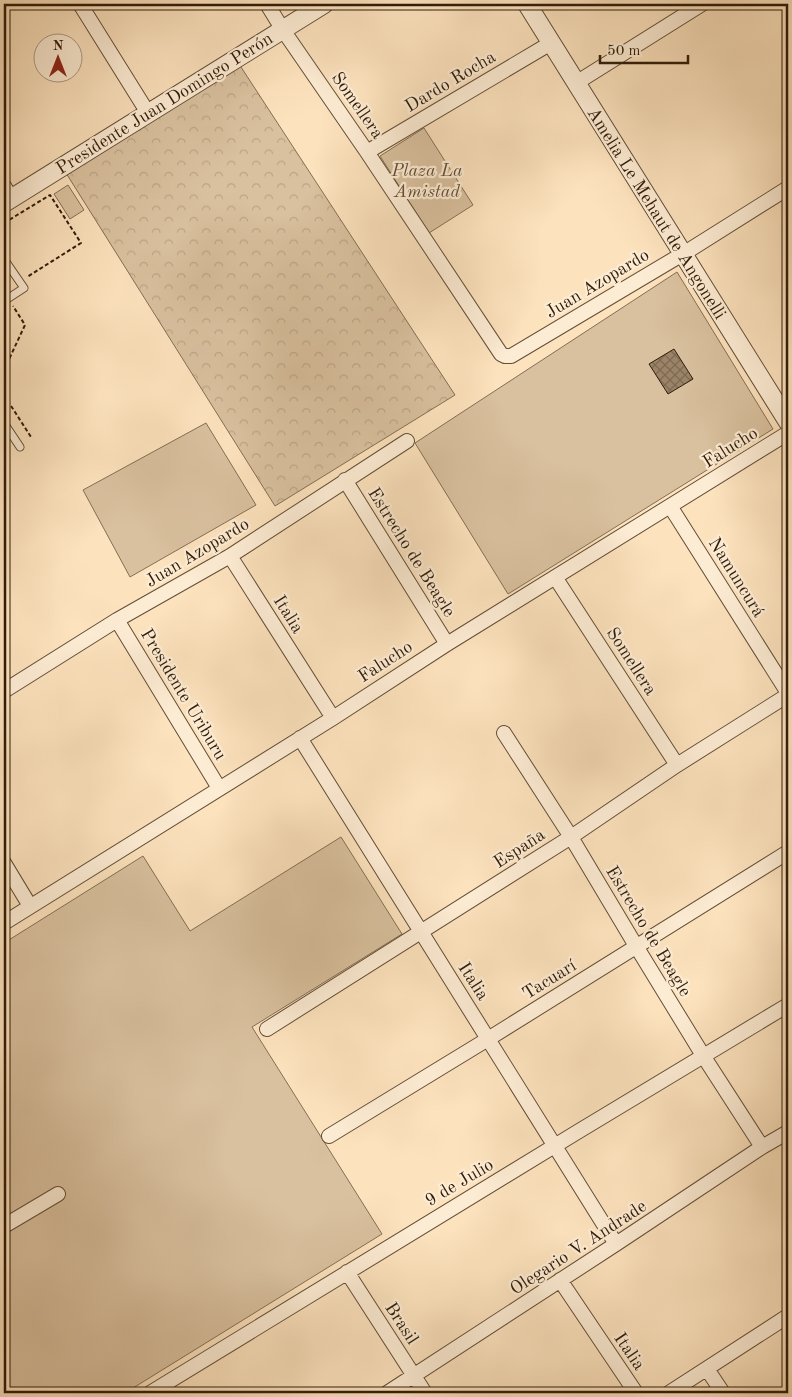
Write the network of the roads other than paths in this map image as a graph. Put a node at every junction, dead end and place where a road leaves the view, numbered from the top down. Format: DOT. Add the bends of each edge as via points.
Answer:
graph roads {
  1 [pos="80,4"];
  2 [pos="267,4"];
  3 [pos="324,4"];
  4 [pos="527,4"];
  5 [pos="702,4"];
  6 [pos="283,30"];
  7 [pos="551,43"];
  8 [pos="576,83"];
  9 [pos="148,113"];
  10 [pos="367,152"];
  11 [pos="788,188"];
  12 [pos="6,196"];
  13 [pos="682,254"];
  14 [pos="4,259"];
  15 [pos="4,301"];
  16 [pos="501,354"];
  17 [pos="788,422"];
  18 [pos="4,423"];
  19 [pos="788,433"];
  20 [pos="407,441"];
  21 [pos="20,447"];
  22 [pos="345,480"];
  23 [pos="670,506"];
  24 [pos="230,556"];
  25 [pos="555,577"];
  26 [pos="117,620"];
  27 [pos="447,644"];
  28 [pos="4,692"];
  29 [pos="788,694"];
  30 [pos="333,718"];
  31 [pos="504,733"];
  32 [pos="300,738"];
  33 [pos="677,765"];
  34 [pos="219,788"];
  35 [pos="571,837"];
  36 [pos="788,852"];
  37 [pos="4,862"];
  38 [pos="30,906"];
  39 [pos="4,923"];
  40 [pos="420,932"];
  41 [pos="636,946"];
  42 [pos="788,1005"];
  43 [pos="267,1029"];
  44 [pos="488,1039"];
  45 [pos="704,1057"];
  46 [pos="788,1132"];
  47 [pos="329,1136"];
  48 [pos="555,1146"];
  49 [pos="762,1147"];
  50 [pos="58,1194"];
  51 [pos="4,1226"];
  52 [pos="616,1244"];
  53 [pos="347,1272"];
  54 [pos="560,1280"];
  55 [pos="788,1316"];
  56 [pos="707,1369"];
  57 [pos="414,1376"];
  58 [pos="150,1393"];
  59 [pos="388,1393"];
  60 [pos="425,1393"];
  61 [pos="636,1393"];
  62 [pos="669,1393"];
  63 [pos="723,1393"];
  1 -- 9 [label="street"];
  2 -- 6 [label="street, Somellera"];
  3 -- 6 [label="street, Presidente Juan Domingo Perón"];
  4 -- 7 [label="street, Amelia Le Mehaut de Angonelli"];
  5 -- 8 [label="street"];
  6 -- 9 [label="street, Presidente Juan Domingo Perón"];
  6 -- 10 [label="street, Somellera"];
  7 -- 8 [label="street, Amelia Le Mehaut de Angonelli"];
  7 -- 10 [label="street, Dardo Rocha"];
  8 -- 13 [label="street, Amelia Le Mehaut de Angonelli"];
  9 -- 12 [label="street, Presidente Juan Domingo Perón"];
  10 -- 16 [label="street, Somellera"];
  11 -- 13 [label="street, Juan Azopardo"];
  13 -- 16 [label="street, Juan Azopardo" via="511,356"];
  13 -- 17 [label="street, Amelia Le Mehaut de Angonelli"];
  14 -- 15 [label="lane" via="24,288"];
  18 -- 21 [label="lane"];
  19 -- 23 [label="street, Falucho"];
  20 -- 22 [label="street, Juan Azopardo"];
  22 -- 24 [label="street, Juan Azopardo"];
  22 -- 27 [label="street, Estrecho de Beagle"];
  23 -- 25 [label="street, Falucho"];
  23 -- 29 [label="street, Namuncurá"];
  24 -- 26 [label="street, Juan Azopardo"];
  24 -- 30 [label="street, Italia"];
  25 -- 27 [label="street, Falucho"];
  25 -- 33 [label="street, Somellera"];
  26 -- 28 [label="street, Juan Azopardo"];
  26 -- 34 [label="street, Presidente Uriburu"];
  27 -- 30 [label="street, Falucho"];
  29 -- 33 [label="street, España"];
  30 -- 32 [label="street, Falucho"];
  31 -- 35 [label="street, Estrecho de Beagle"];
  32 -- 34 [label="street, Falucho"];
  32 -- 40 [label="street, Italia"];
  33 -- 35 [label="street, España"];
  34 -- 38 [label="street, Falucho"];
  35 -- 40 [label="street, España"];
  35 -- 41 [label="street, Estrecho de Beagle"];
  36 -- 41 [label="street, Tacuarí"];
  37 -- 38 [label="street"];
  38 -- 39 [label="street, Falucho"];
  40 -- 43 [label="street, España"];
  40 -- 44 [label="street, Italia"];
  41 -- 44 [label="street, Tacuarí"];
  41 -- 45 [label="street, Estrecho de Beagle"];
  42 -- 45 [label="street, 9 de Julio"];
  44 -- 47 [label="street, Tacuarí"];
  44 -- 48 [label="street, Italia"];
  45 -- 48 [label="street, 9 de Julio"];
  45 -- 49 [label="street, Estrecho de Beagle"];
  46 -- 49 [label="street, Olegario V. Andrade"];
  48 -- 52 [label="street, Italia"];
  48 -- 53 [label="street, 9 de Julio"];
  49 -- 52 [label="street, Olegario V. Andrade"];
  50 -- 51 [label="street"];
  52 -- 54 [label="street, Olegario V. Andrade"];
  53 -- 57 [label="street, Brasil"];
  53 -- 58 [label="street, 9 de Julio"];
  54 -- 57 [label="street, Olegario V. Andrade"];
  54 -- 61 [label="street, Italia"];
  55 -- 56 [label="street"];
  56 -- 62 [label="street"];
  56 -- 63 [label="street"];
  57 -- 59 [label="street, Olegario V. Andrade"];
  57 -- 60 [label="street, Brasil"];
}
